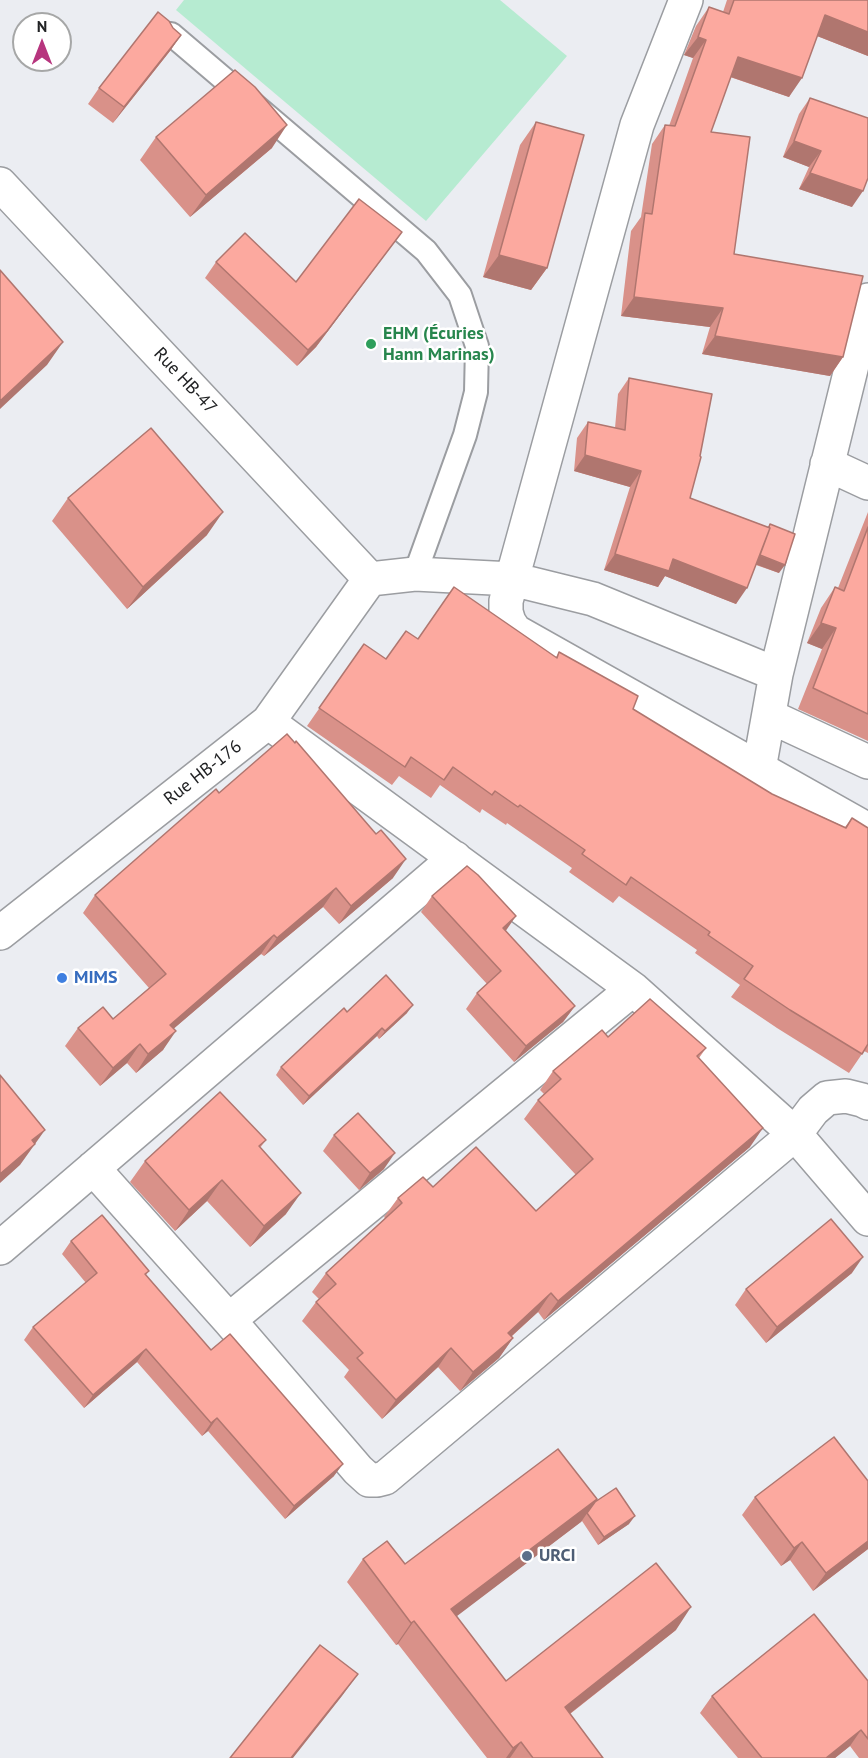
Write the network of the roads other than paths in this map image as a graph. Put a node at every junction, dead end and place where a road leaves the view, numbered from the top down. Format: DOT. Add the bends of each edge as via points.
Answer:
graph roads {
  1 [pos="686,0"];
  2 [pos="171,34"];
  3 [pos="0,184"];
  4 [pos="868,300"];
  5 [pos="827,464"];
  6 [pos="868,483"];
  7 [pos="415,574"];
  8 [pos="370,579"];
  9 [pos="512,579"];
  10 [pos="776,674"];
  11 [pos="769,716"];
  12 [pos="268,722"];
  13 [pos="868,762"];
  14 [pos="759,769"];
  15 [pos="868,830"];
  16 [pos="456,858"];
  17 [pos="0,933"];
  18 [pos="633,989"];
  19 [pos="868,1103"];
  20 [pos="795,1134"];
  21 [pos="93,1168"];
  22 [pos="868,1219"];
  23 [pos="0,1248"];
  24 [pos="229,1320"];
  1 -- 9 [label="street" via="637,125"];
  2 -- 7 [label="lane" via="426,251 460,295 477,346 476,392 465,435"];
  3 -- 8 [label="street, Rue HB-47"];
  4 -- 5 [label="street"];
  5 -- 6 [label="street"];
  5 -- 10 [label="street"];
  7 -- 8 [label="street"];
  7 -- 9 [label="street"];
  8 -- 12 [label="street, Rue HB-176"];
  9 -- 10 [label="street" via="593,599"];
  9 -- 14 [label="street" via="506,612 515,631"];
  10 -- 11 [label="street"];
  11 -- 13 [label="street"];
  11 -- 14 [label="street"];
  12 -- 16 [label="street"];
  12 -- 17 [label="street, Rue HB-176"];
  14 -- 15 [label="street"];
  16 -- 18 [label="street"];
  16 -- 21 [label="street"];
  18 -- 20 [label="street"];
  18 -- 24 [label="street"];
  19 -- 20 [label="street" via="846,1096 827,1098"];
  20 -- 22 [label="street"];
  20 -- 24 [label="street" via="385,1478 369,1480 357,1470"];
  21 -- 23 [label="street"];
  21 -- 24 [label="street"];
}
